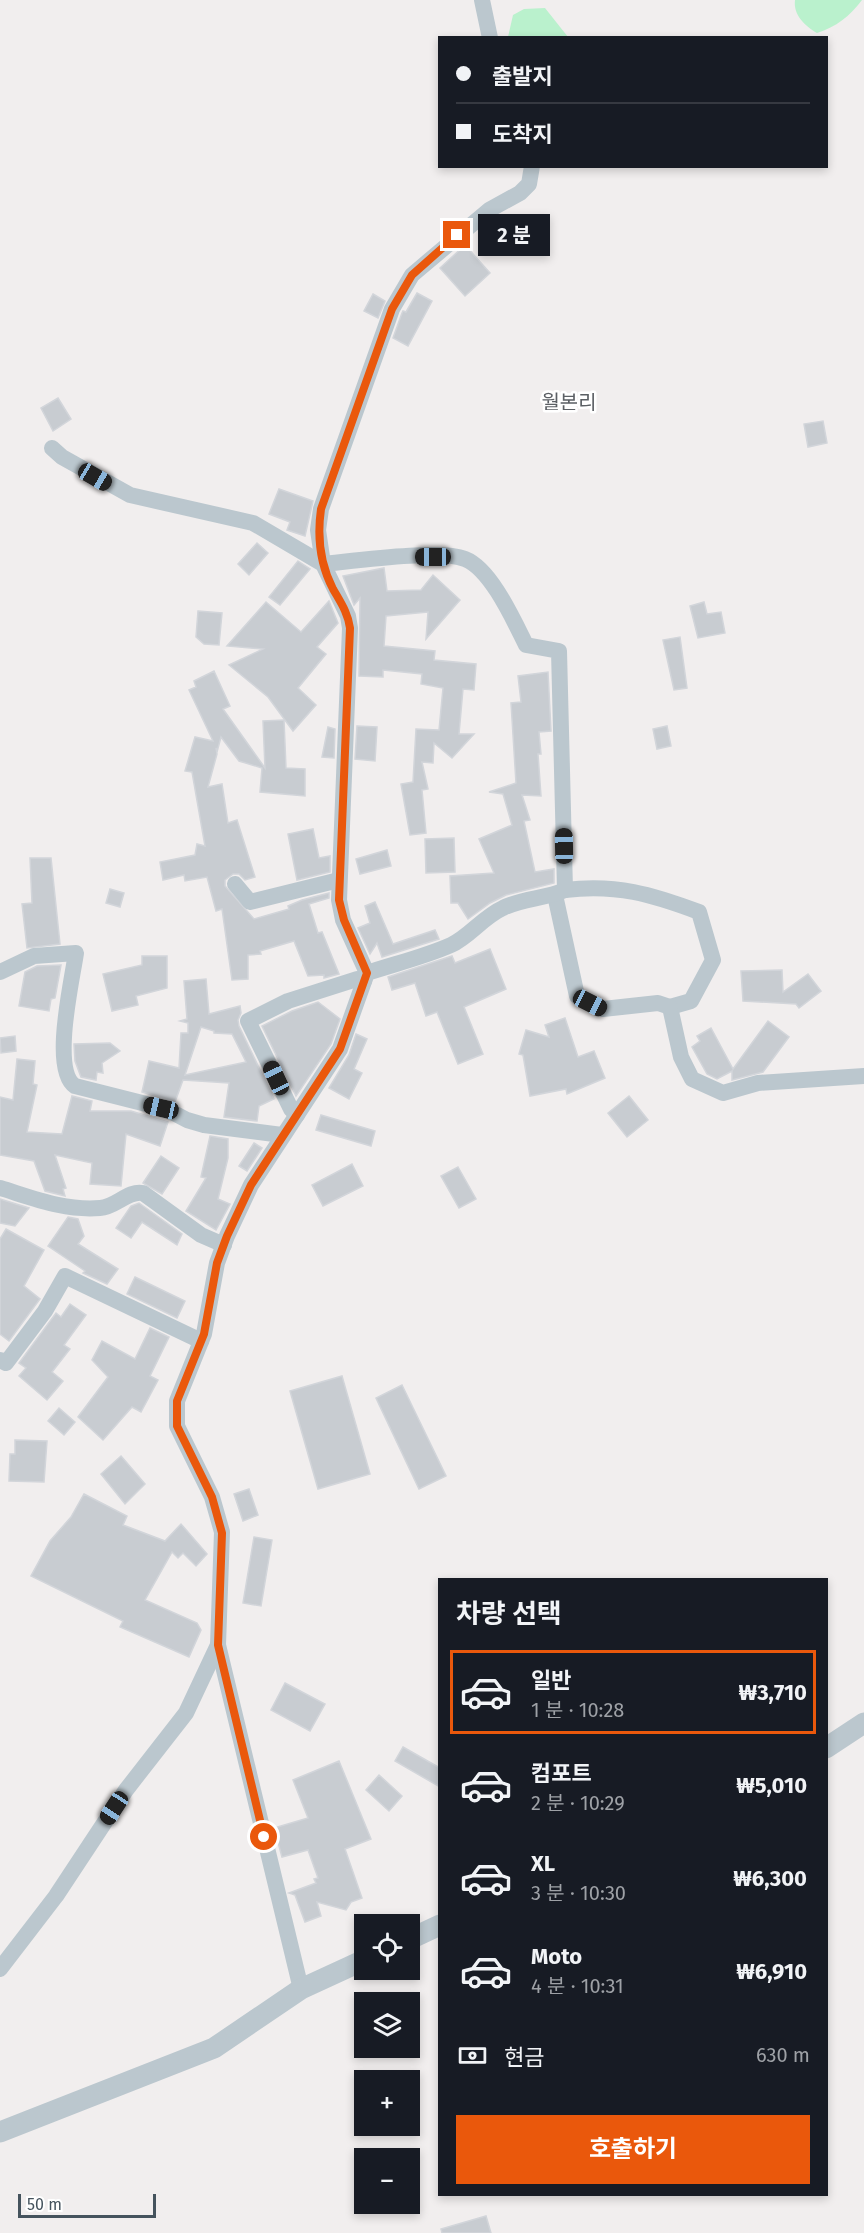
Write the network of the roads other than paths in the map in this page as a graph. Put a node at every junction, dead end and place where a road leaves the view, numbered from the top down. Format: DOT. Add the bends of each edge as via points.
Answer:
graph roads {
  1 [pos="482,0"];
  2 [pos="490,36"];
  3 [pos="532,168"];
  4 [pos="52,448"];
  5 [pos="323,564"];
  6 [pos="339,880"];
  7 [pos="235,884"];
  8 [pos="560,893"];
  9 [pos="0,972"];
  10 [pos="365,977"];
  11 [pos="670,1007"];
  12 [pos="864,1076"];
  13 [pos="297,1115"];
  14 [pos="282,1135"];
  15 [pos="0,1188"];
  16 [pos="224,1245"];
  17 [pos="201,1341"];
  18 [pos="0,1360"];
  19 [pos="218,1645"];
  20 [pos="864,1723"];
  21 [pos="828,1747"];
  22 [pos="438,1926"];
  23 [pos="420,1934"];
  24 [pos="354,1965"];
  25 [pos="0,1969"];
  26 [pos="301,1989"];
  27 [pos="0,2132"];
  1 -- 2 [label="street"];
  3 -- 5 [label="street" via="529,184 489,210 412,275 392,309 321,509 318,530"];
  4 -- 5 [label="street" via="130,495 253,523"];
  5 -- 6 [label="street" via="350,628"];
  5 -- 8 [label="street" via="409,557 467,560 504,600 526,645 559,651"];
  6 -- 7 [label="street" via="250,902"];
  6 -- 10 [label="street" via="344,920"];
  8 -- 10 [label="street" via="502,908 452,945"];
  8 -- 11 [label="street" via="577,996 603,1010 658,1003"];
  8 -- 11 [label="street" via="598,886 658,897 699,912 713,960 692,1001"];
  9 -- 14 [label="street" via="34,956 76,953 63,1052 65,1073 75,1086 166,1109 204,1125"];
  10 -- 13 [label="street" via="340,1049"];
  10 -- 13 [label="street" via="297,998 248,1021"];
  11 -- 12 [label="street" via="681,1057 692,1079 723,1093 758,1083"];
  13 -- 14 [label="street"];
  14 -- 16 [label="street" via="251,1185"];
  15 -- 16 [label="street" via="41,1203 102,1208 134,1193 143,1193 201,1235"];
  16 -- 17 [label="street"];
  17 -- 18 [label="street" via="65,1276 45,1311 6,1363"];
  17 -- 19 [label="street" via="176,1413 177,1426 212,1497 222,1533"];
  19 -- 25 [label="street" via="186,1713 126,1790 56,1896"];
  19 -- 26 [label="street"];
  20 -- 21 [label="street"];
  22 -- 23 [label="street"];
  24 -- 26 [label="street"];
  26 -- 27 [label="street" via="214,2048"];
}
